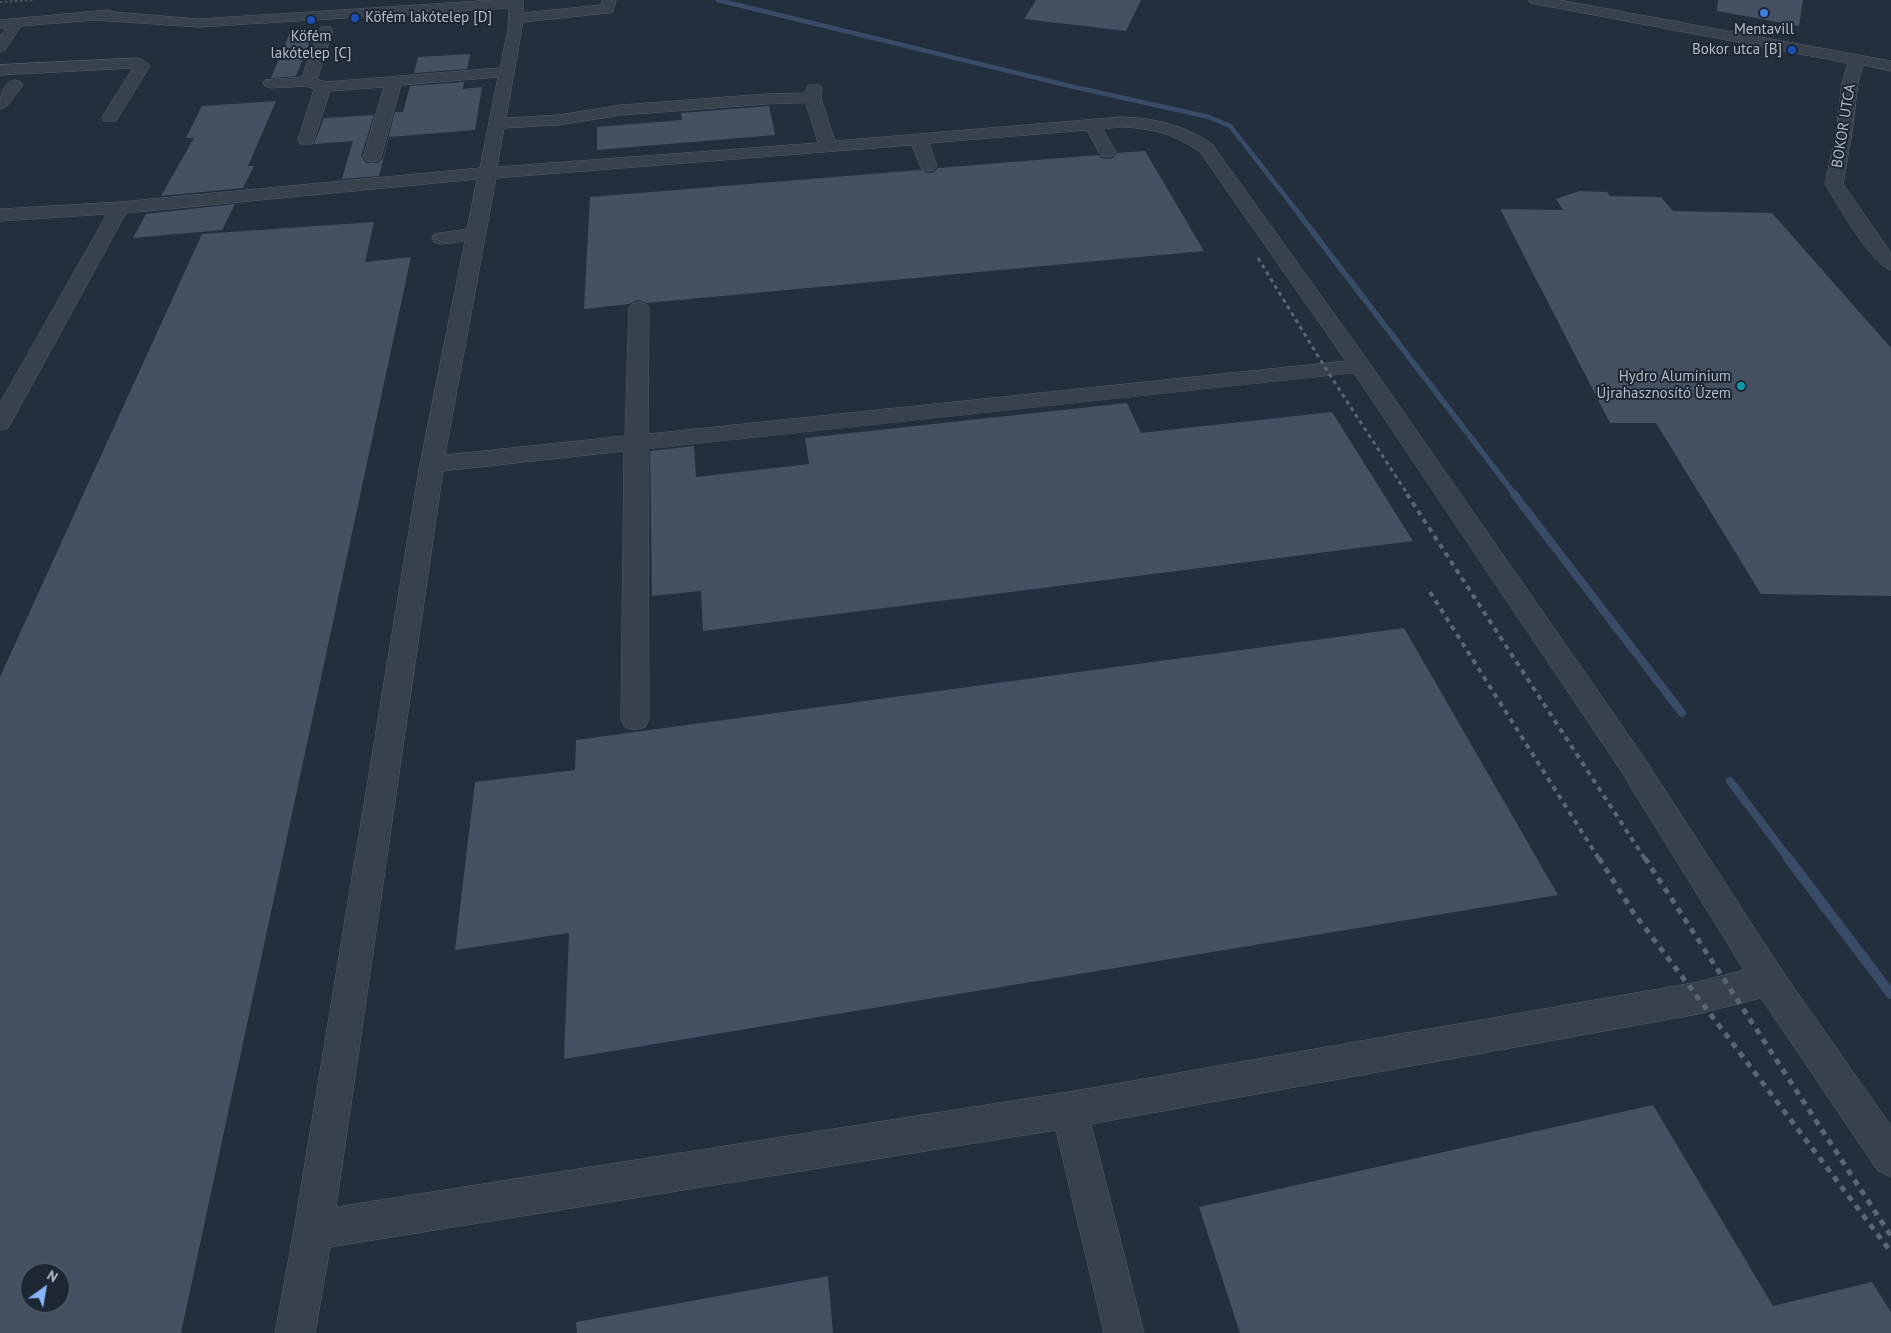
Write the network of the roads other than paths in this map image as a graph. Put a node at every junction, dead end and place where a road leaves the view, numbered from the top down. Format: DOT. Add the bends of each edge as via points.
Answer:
graph roads {
  1 [pos="609,0"];
  2 [pos="1536,0"];
  3 [pos="516,7"];
  4 [pos="186,8"];
  5 [pos="89,16"];
  6 [pos="17,22"];
  7 [pos="0,24"];
  8 [pos="326,30"];
  9 [pos="0,47"];
  10 [pos="1856,59"];
  11 [pos="1891,66"];
  12 [pos="0,70"];
  13 [pos="506,72"];
  14 [pos="158,74"];
  15 [pos="137,76"];
  16 [pos="308,81"];
  17 [pos="394,81"];
  18 [pos="271,84"];
  19 [pos="8,86"];
  20 [pos="323,87"];
  21 [pos="0,104"];
  22 [pos="110,117"];
  23 [pos="496,124"];
  24 [pos="1092,124"];
  25 [pos="919,139"];
  26 [pos="306,140"];
  27 [pos="828,147"];
  28 [pos="1107,152"];
  29 [pos="372,157"];
  30 [pos="928,166"];
  31 [pos="486,173"];
  32 [pos="120,208"];
  33 [pos="0,215"];
  34 [pos="475,234"];
  35 [pos="441,238"];
  36 [pos="1891,264"];
  37 [pos="639,308"];
  38 [pos="1360,366"];
  39 [pos="0,423"];
  40 [pos="636,442"];
  41 [pos="432,464"];
  42 [pos="635,719"];
  43 [pos="1769,980"];
  44 [pos="1069,1110"];
  45 [pos="1891,1158"];
  46 [pos="313,1230"];
  47 [pos="295,1333"];
  48 [pos="1124,1333"];
  1 -- 3 [label="street" via="608,9"];
  2 -- 10 [label="street"];
  3 -- 5 [label="street" via="198,23"];
  3 -- 13 [label="street"];
  4 -- 5 [label="street"];
  5 -- 6 [label="street"];
  6 -- 7 [label="street"];
  6 -- 9 [label="street"];
  8 -- 16 [label="street"];
  10 -- 11 [label="street"];
  10 -- 36 [label="street, BOKOR UTCA" via="1834,184 1877,249"];
  12 -- 15 [label="street" via="134,62 142,66"];
  13 -- 17 [label="street"];
  13 -- 23 [label="street"];
  14 -- 15 [label="street"];
  15 -- 19 [label="street"];
  15 -- 22 [label="street"];
  16 -- 18 [label="street"];
  16 -- 20 [label="street"];
  17 -- 20 [label="street"];
  17 -- 29 [label="street"];
  19 -- 21 [label="street"];
  20 -- 26 [label="street"];
  23 -- 27 [label="street" via="813,93"];
  23 -- 31 [label="street"];
  24 -- 25 [label="street"];
  24 -- 28 [label="street"];
  24 -- 38 [label="street" via="1148,122 1184,134 1206,148"];
  25 -- 27 [label="street"];
  25 -- 30 [label="street"];
  27 -- 31 [label="street"];
  31 -- 32 [label="street"];
  31 -- 34 [label="street"];
  32 -- 33 [label="street"];
  32 -- 39 [label="street"];
  34 -- 35 [label="street"];
  34 -- 41 [label="street"];
  37 -- 40 [label="street"];
  38 -- 40 [label="street"];
  38 -- 43 [label="street" via="1631,762"];
  40 -- 41 [label="street"];
  40 -- 42 [label="street"];
  41 -- 46 [label="street"];
  43 -- 44 [label="street" via="1698,998"];
  43 -- 45 [label="street"];
  44 -- 46 [label="street"];
  44 -- 48 [label="street"];
  46 -- 47 [label="street"];
}
